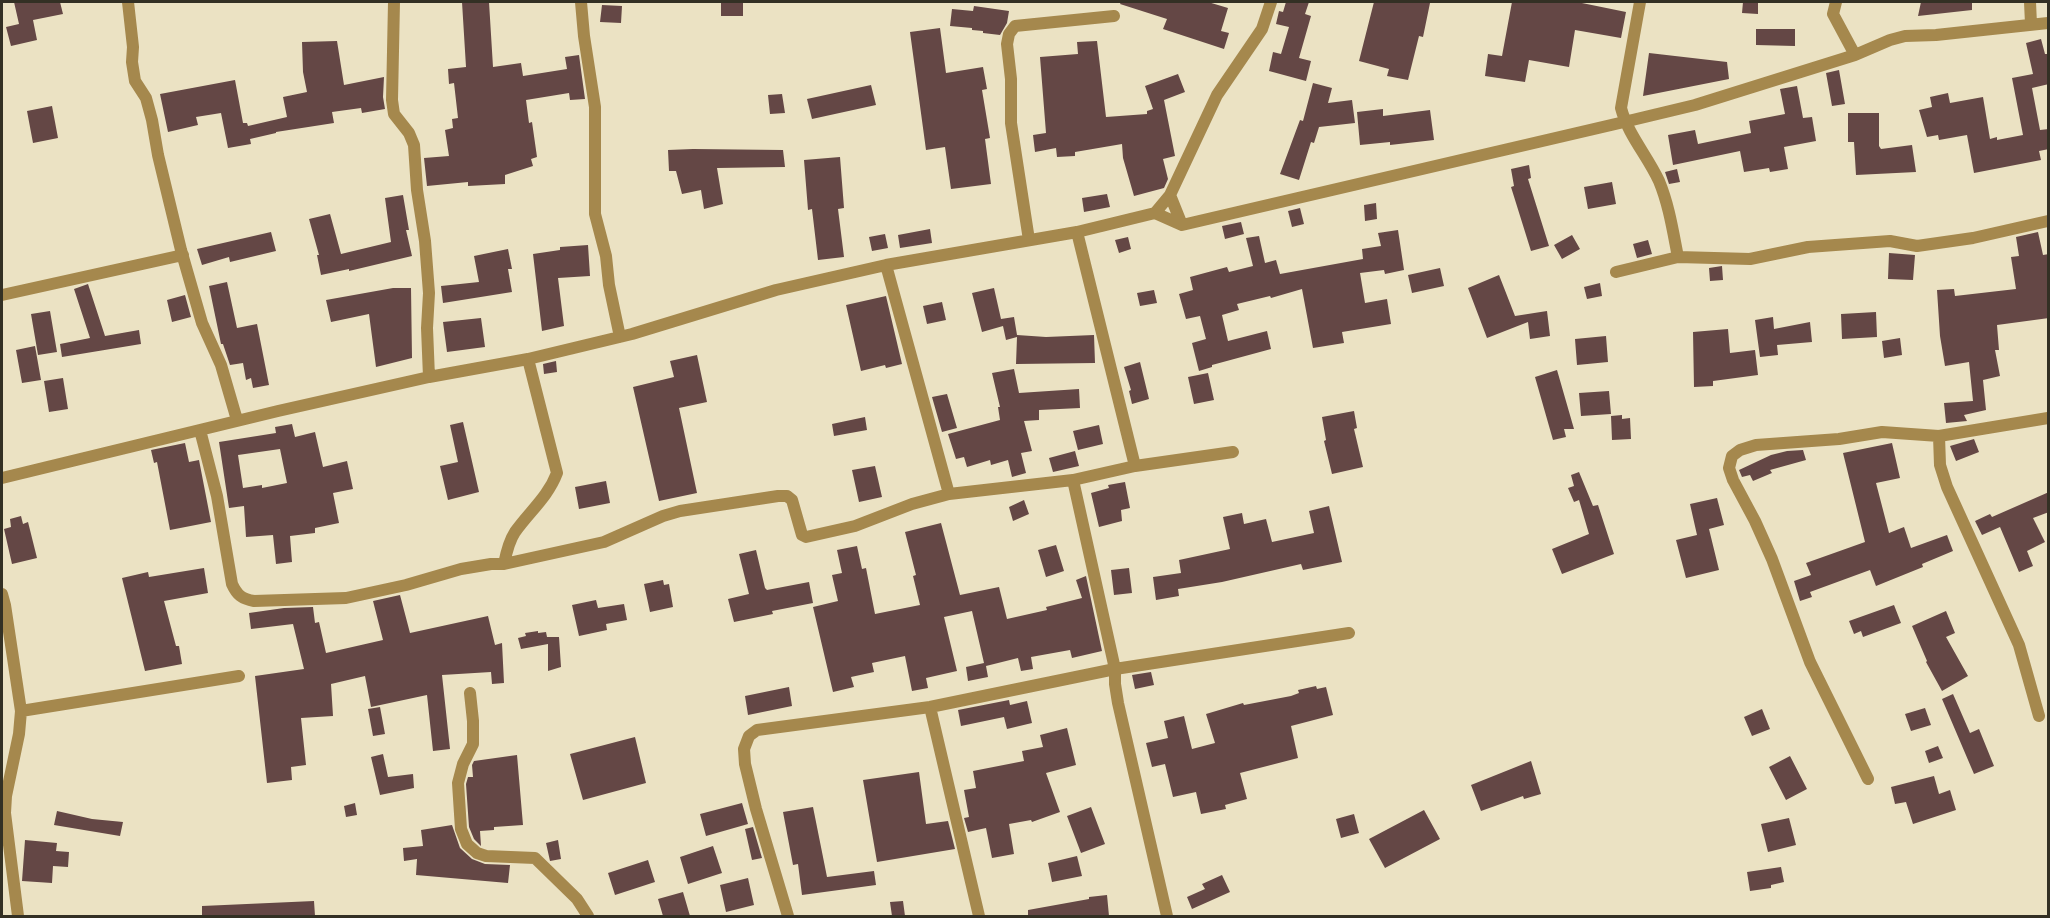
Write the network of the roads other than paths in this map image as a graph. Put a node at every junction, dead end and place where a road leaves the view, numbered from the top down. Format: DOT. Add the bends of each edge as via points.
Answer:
graph roads {
  1 [pos="128,2"];
  2 [pos="394,2"];
  3 [pos="581,2"];
  4 [pos="1271,2"];
  5 [pos="1640,2"];
  6 [pos="1836,2"];
  7 [pos="2030,2"];
  8 [pos="1114,16"];
  9 [pos="2048,23"];
  10 [pos="2031,24"];
  11 [pos="1855,55"];
  12 [pos="1624,122"];
  13 [pos="1170,195"];
  14 [pos="1155,213"];
  15 [pos="2049,221"];
  16 [pos="1182,225"];
  17 [pos="1077,232"];
  18 [pos="1029,240"];
  19 [pos="183,255"];
  20 [pos="1678,257"];
  21 [pos="886,265"];
  22 [pos="1616,272"];
  23 [pos="2,295"];
  24 [pos="620,337"];
  25 [pos="528,359"];
  26 [pos="429,377"];
  27 [pos="2049,418"];
  28 [pos="237,420"];
  29 [pos="200,430"];
  30 [pos="1939,436"];
  31 [pos="1233,452"];
  32 [pos="1135,466"];
  33 [pos="2,478"];
  34 [pos="1073,480"];
  35 [pos="949,494"];
  36 [pos="504,564"];
  37 [pos="2,594"];
  38 [pos="1349,633"];
  39 [pos="1115,669"];
  40 [pos="238,676"];
  41 [pos="470,693"];
  42 [pos="930,706"];
  43 [pos="21,711"];
  44 [pos="2039,716"];
  45 [pos="1868,778"];
  46 [pos="18,916"];
  47 [pos="588,916"];
  48 [pos="788,916"];
  49 [pos="979,916"];
  50 [pos="1167,916"];
  1 -- 19 [label="street" via="135,81 146,98"];
  2 -- 26 [label="street" via="392,100 394,114 410,133 414,145 429,293"];
  3 -- 24 [label="street" via="595,107 595,214"];
  4 -- 13 [label="street" via="1262,29 1217,96"];
  5 -- 12 [label="street" via="1622,95"];
  6 -- 11 [label="street" via="1833,15"];
  7 -- 10 [label="street"];
  8 -- 18 [label="street" via="1015,26 1009,34 1006,44 1011,123"];
  9 -- 10 [label="street"];
  10 -- 11 [label="street" via="1905,36"];
  11 -- 12 [label="street" via="1695,105"];
  12 -- 16 [label="street"];
  12 -- 20 [label="street" via="1660,183"];
  13 -- 14 [label="street"];
  13 -- 16 [label="street"];
  14 -- 16 [label="street"];
  14 -- 17 [label="street"];
  15 -- 20 [label="street" via="1917,246 1890,242 1808,248 1750,259"];
  17 -- 18 [label="street"];
  17 -- 32 [label="street"];
  18 -- 21 [label="street"];
  19 -- 23 [label="street"];
  19 -- 28 [label="street" via="202,323 221,365"];
  20 -- 22 [label="street"];
  21 -- 24 [label="street" via="776,290"];
  21 -- 35 [label="street"];
  24 -- 25 [label="street"];
  25 -- 26 [label="street"];
  25 -- 36 [label="street" via="557,473 540,503 514,534"];
  26 -- 28 [label="street"];
  27 -- 30 [label="street"];
  28 -- 29 [label="street"];
  29 -- 33 [label="street"];
  29 -- 36 [label="street" via="217,496 232,584 245,599 346,598 461,569"];
  30 -- 44 [label="street" via="1940,465 1947,487 2019,645"];
  30 -- 45 [label="street" via="1882,432 1756,445 1732,456 1732,480 1772,559 1810,662"];
  31 -- 32 [label="street"];
  32 -- 34 [label="street"];
  34 -- 35 [label="street"];
  34 -- 39 [label="street"];
  35 -- 36 [label="street" via="855,526 806,537 787,496 680,511 604,542"];
  37 -- 43 [label="street"];
  38 -- 39 [label="street"];
  39 -- 42 [label="street"];
  39 -- 50 [label="street" via="1118,703"];
  40 -- 43 [label="street"];
  41 -- 47 [label="street" via="473,744 458,783 461,829 466,844 486,856 535,858 577,899"];
  42 -- 48 [label="street" via="757,730 749,736 744,749 745,764"];
  42 -- 49 [label="street"];
  43 -- 46 [label="street" via="5,813"];
}
